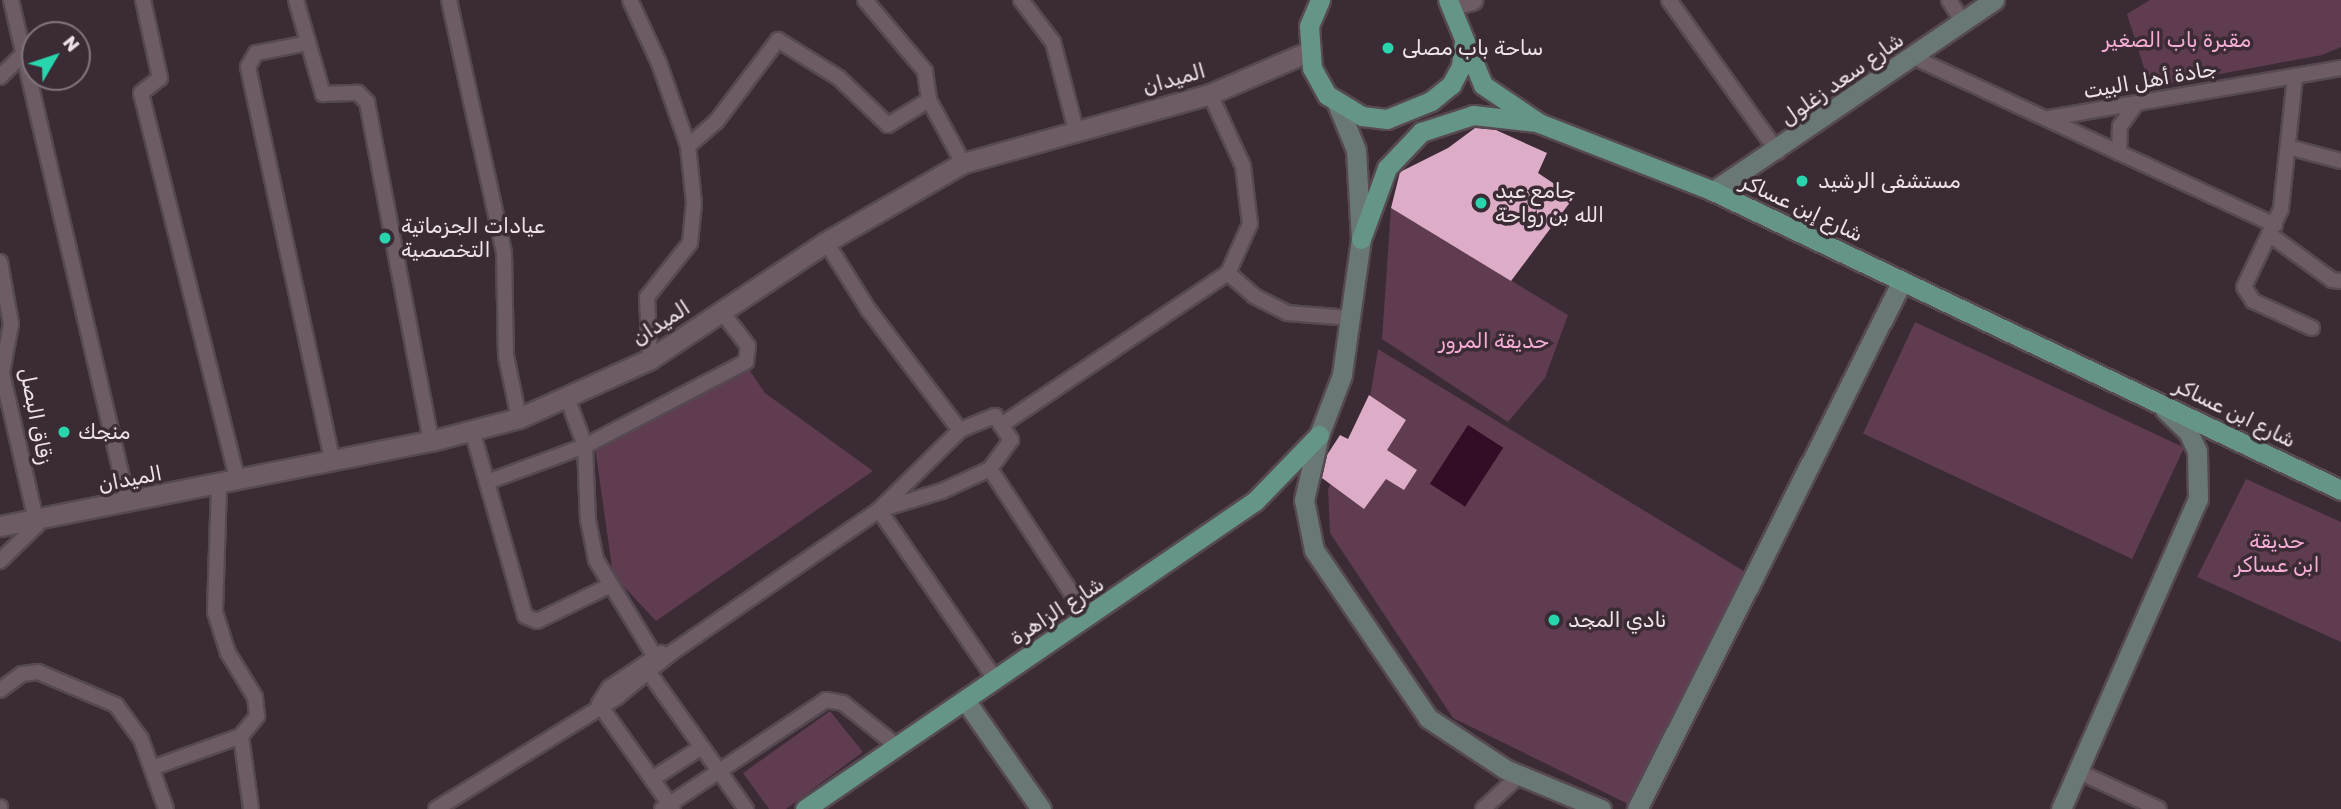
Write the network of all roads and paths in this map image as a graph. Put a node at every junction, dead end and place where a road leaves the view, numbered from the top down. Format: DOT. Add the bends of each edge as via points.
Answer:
graph roads {
  1 [pos="11,0"];
  2 [pos="143,0"];
  3 [pos="296,0"];
  4 [pos="449,0"];
  5 [pos="630,0"];
  6 [pos="865,0"];
  7 [pos="1021,0"];
  8 [pos="1320,0"];
  9 [pos="1472,0"];
  10 [pos="1669,0"];
  11 [pos="1949,0"];
  12 [pos="1994,0"];
  13 [pos="1450,2"];
  14 [pos="1963,22"];
  15 [pos="1464,38"];
  16 [pos="308,43"];
  17 [pos="21,50"];
  18 [pos="1308,52"];
  19 [pos="21,56"];
  20 [pos="1913,57"];
  21 [pos="2341,68"];
  22 [pos="0,77"];
  23 [pos="2295,77"];
  24 [pos="31,91"];
  25 [pos="1210,94"];
  26 [pos="929,100"];
  27 [pos="1336,101"];
  28 [pos="2135,104"];
  29 [pos="2049,118"];
  30 [pos="1539,123"];
  31 [pos="1076,130"];
  32 [pos="688,146"];
  33 [pos="2288,147"];
  34 [pos="1777,152"];
  35 [pos="2119,153"];
  36 [pos="2341,162"];
  37 [pos="963,163"];
  38 [pos="1713,191"];
  39 [pos="2272,229"];
  40 [pos="1361,239"];
  41 [pos="826,242"];
  42 [pos="0,262"];
  43 [pos="1228,273"];
  44 [pos="1902,281"];
  45 [pos="2341,281"];
  46 [pos="721,311"];
  47 [pos="1352,318"];
  48 [pos="2312,328"];
  49 [pos="650,359"];
  50 [pos="2147,396"];
  51 [pos="568,400"];
  52 [pos="519,418"];
  53 [pos="1003,424"];
  54 [pos="472,430"];
  55 [pos="960,430"];
  56 [pos="1319,435"];
  57 [pos="431,441"];
  58 [pos="585,446"];
  59 [pos="332,459"];
  60 [pos="990,469"];
  61 [pos="2341,477"];
  62 [pos="228,482"];
  63 [pos="487,482"];
  64 [pos="2341,490"];
  65 [pos="128,503"];
  66 [pos="879,510"];
  67 [pos="37,520"];
  68 [pos="0,526"];
  69 [pos="0,561"];
  70 [pos="609,586"];
  71 [pos="1088,618"];
  72 [pos="671,653"];
  73 [pos="654,655"];
  74 [pos="650,674"];
  75 [pos="996,679"];
  76 [pos="0,690"];
  77 [pos="965,700"];
  78 [pos="598,704"];
  79 [pos="241,736"];
  80 [pos="897,746"];
  81 [pos="702,747"];
  82 [pos="152,768"];
  83 [pos="719,771"];
  84 [pos="2077,771"];
  85 [pos="1520,775"];
  86 [pos="653,779"];
  87 [pos="668,807"];
  88 [pos="166,809"];
  89 [pos="251,809"];
  90 [pos="436,809"];
  91 [pos="746,809"];
  92 [pos="805,809"];
  93 [pos="1041,809"];
  94 [pos="1483,809"];
  95 [pos="1601,809"];
  96 [pos="1637,809"];
  97 [pos="2061,809"];
  98 [pos="2159,809"];
  1 -- 17 [label="street"];
  2 -- 62 [label="street" via="159,78 141,93"];
  3 -- 16 [label="street"];
  4 -- 52 [label="street" via="505,253 506,356"];
  5 -- 32 [label="street" via="659,63"];
  6 -- 26 [label="street" via="925,71"];
  7 -- 31 [label="street" via="1053,42"];
  8 -- 18 [label="main road" via="1309,26"];
  9 -- 13 [label="street"];
  10 -- 34 [label="street"];
  11 -- 14 [label="street"];
  12 -- 14 [label="main road, شارع سعد زغلول"];
  13 -- 15 [label="main road"];
  14 -- 20 [label="main road, شارع سعد زغلول"];
  15 -- 27 [label="main road" via="1461,66 1451,85 1416,111 1387,118 1362,116"];
  15 -- 30 [label="main road, شارع إبن عساكر" via="1483,85"];
  16 -- 57 [label="street" via="323,94 358,93 367,102"];
  16 -- 59 [label="street" via="256,53 248,67"];
  18 -- 25 [label="street, الميدان"];
  18 -- 27 [label="main road" via="1318,82"];
  19 -- 22 [label="street"];
  20 -- 29 [label="street"];
  20 -- 34 [label="main road, شارع سعد زغلول"];
  21 -- 23 [label="street, جادة أهل البيت"];
  23 -- 28 [label="street, جادة أهل البيت"];
  23 -- 33 [label="street"];
  24 -- 65 [label="street"];
  25 -- 31 [label="street, الميدان"];
  25 -- 43 [label="street" via="1243,166 1250,224"];
  26 -- 32 [label="street" via="888,125 839,78 778,40 716,122"];
  26 -- 37 [label="street"];
  27 -- 40 [label="main road, شارع الزاهرة" via="1356,150"];
  28 -- 29 [label="street, جادة أهل البيت"];
  28 -- 35 [label="street" via="2120,126"];
  29 -- 35 [label="street"];
  30 -- 38 [label="main road, شارع إبن عساكر"];
  30 -- 40 [label="main road" via="1473,115 1420,132 1387,168"];
  31 -- 37 [label="street, الميدان"];
  32 -- 49 [label="street" via="694,203 690,243 647,298"];
  33 -- 36 [label="street"];
  33 -- 39 [label="street"];
  34 -- 38 [label="main road, شارع سعد زغلول"];
  35 -- 39 [label="street"];
  37 -- 41 [label="street, الميدان"];
  38 -- 44 [label="main road, شارع إبن عساكر"];
  39 -- 45 [label="street" via="2332,280"];
  39 -- 48 [label="street" via="2245,279 2246,295"];
  40 -- 47 [label="main road, شارع الزاهرة"];
  41 -- 46 [label="street, الميدان"];
  41 -- 55 [label="street" via="867,309"];
  42 -- 67 [label="street, زقاق البصل" via="11,324 2,373"];
  43 -- 47 [label="street" via="1254,296 1287,313"];
  43 -- 53 [label="street"];
  44 -- 50 [label="main road, شارع إبن عساكر"];
  44 -- 96 [label="main road"];
  46 -- 49 [label="street, الميدان"];
  46 -- 58 [label="street" via="748,346 746,362"];
  47 -- 56 [label="main road, شارع الزاهرة" via="1342,375"];
  49 -- 51 [label="street, الميدان"];
  50 -- 61 [label="main road, شارع ابن عساكر" via="2179,402"];
  50 -- 64 [label="main road, شارع ابن عساكر"];
  50 -- 84 [label="main road" via="2193,441 2199,461 2198,499"];
  51 -- 52 [label="street, الميدان"];
  51 -- 58 [label="street"];
  52 -- 54 [label="street, الميدان"];
  53 -- 55 [label="street" via="995,416 983,417"];
  53 -- 60 [label="street" via="1012,440"];
  54 -- 57 [label="street, الميدان"];
  54 -- 63 [label="street"];
  55 -- 66 [label="street"];
  56 -- 71 [label="main road, شارع الزاهرة" via="1255,501"];
  56 -- 85 [label="main road, شارع الزاهرة" via="1304,500 1314,550 1428,718"];
  57 -- 59 [label="street, الميدان"];
  58 -- 63 [label="street"];
  58 -- 70 [label="street" via="588,520"];
  59 -- 62 [label="street, الميدان"];
  60 -- 66 [label="street" via="942,491"];
  60 -- 71 [label="street"];
  62 -- 65 [label="street, الميدان"];
  62 -- 79 [label="street" via="215,612 228,653 258,707 253,725"];
  63 -- 70 [label="street" via="525,616 537,621"];
  65 -- 67 [label="street, الميدان"];
  66 -- 72 [label="street"];
  66 -- 75 [label="street"];
  67 -- 68 [label="street, الميدان"];
  67 -- 69 [label="street" via="33,534"];
  70 -- 73 [label="street"];
  71 -- 75 [label="main road, شارع الزاهرة"];
  72 -- 73 [label="street"];
  72 -- 74 [label="street"];
  73 -- 78 [label="street" via="609,688"];
  74 -- 78 [label="street"];
  74 -- 81 [label="street"];
  75 -- 77 [label="main road, شارع الزاهرة"];
  76 -- 82 [label="street" via="22,674 38,672 105,697 134,726"];
  77 -- 80 [label="main road, شارع الزاهرة"];
  77 -- 93 [label="main road"];
  78 -- 86 [label="street"];
  78 -- 90 [label="street"];
  79 -- 82 [label="street"];
  79 -- 89 [label="street"];
  80 -- 83 [label="street" via="832,698"];
  80 -- 92 [label="main road, شارع الزاهرة"];
  81 -- 83 [label="street"];
  81 -- 86 [label="street"];
  82 -- 88 [label="street"];
  83 -- 87 [label="street"];
  83 -- 91 [label="street"];
  84 -- 97 [label="main road"];
  84 -- 98 [label="street"];
  85 -- 94 [label="street"];
  85 -- 95 [label="main road, شارع الزاهرة"];
  86 -- 87 [label="street"];
}
